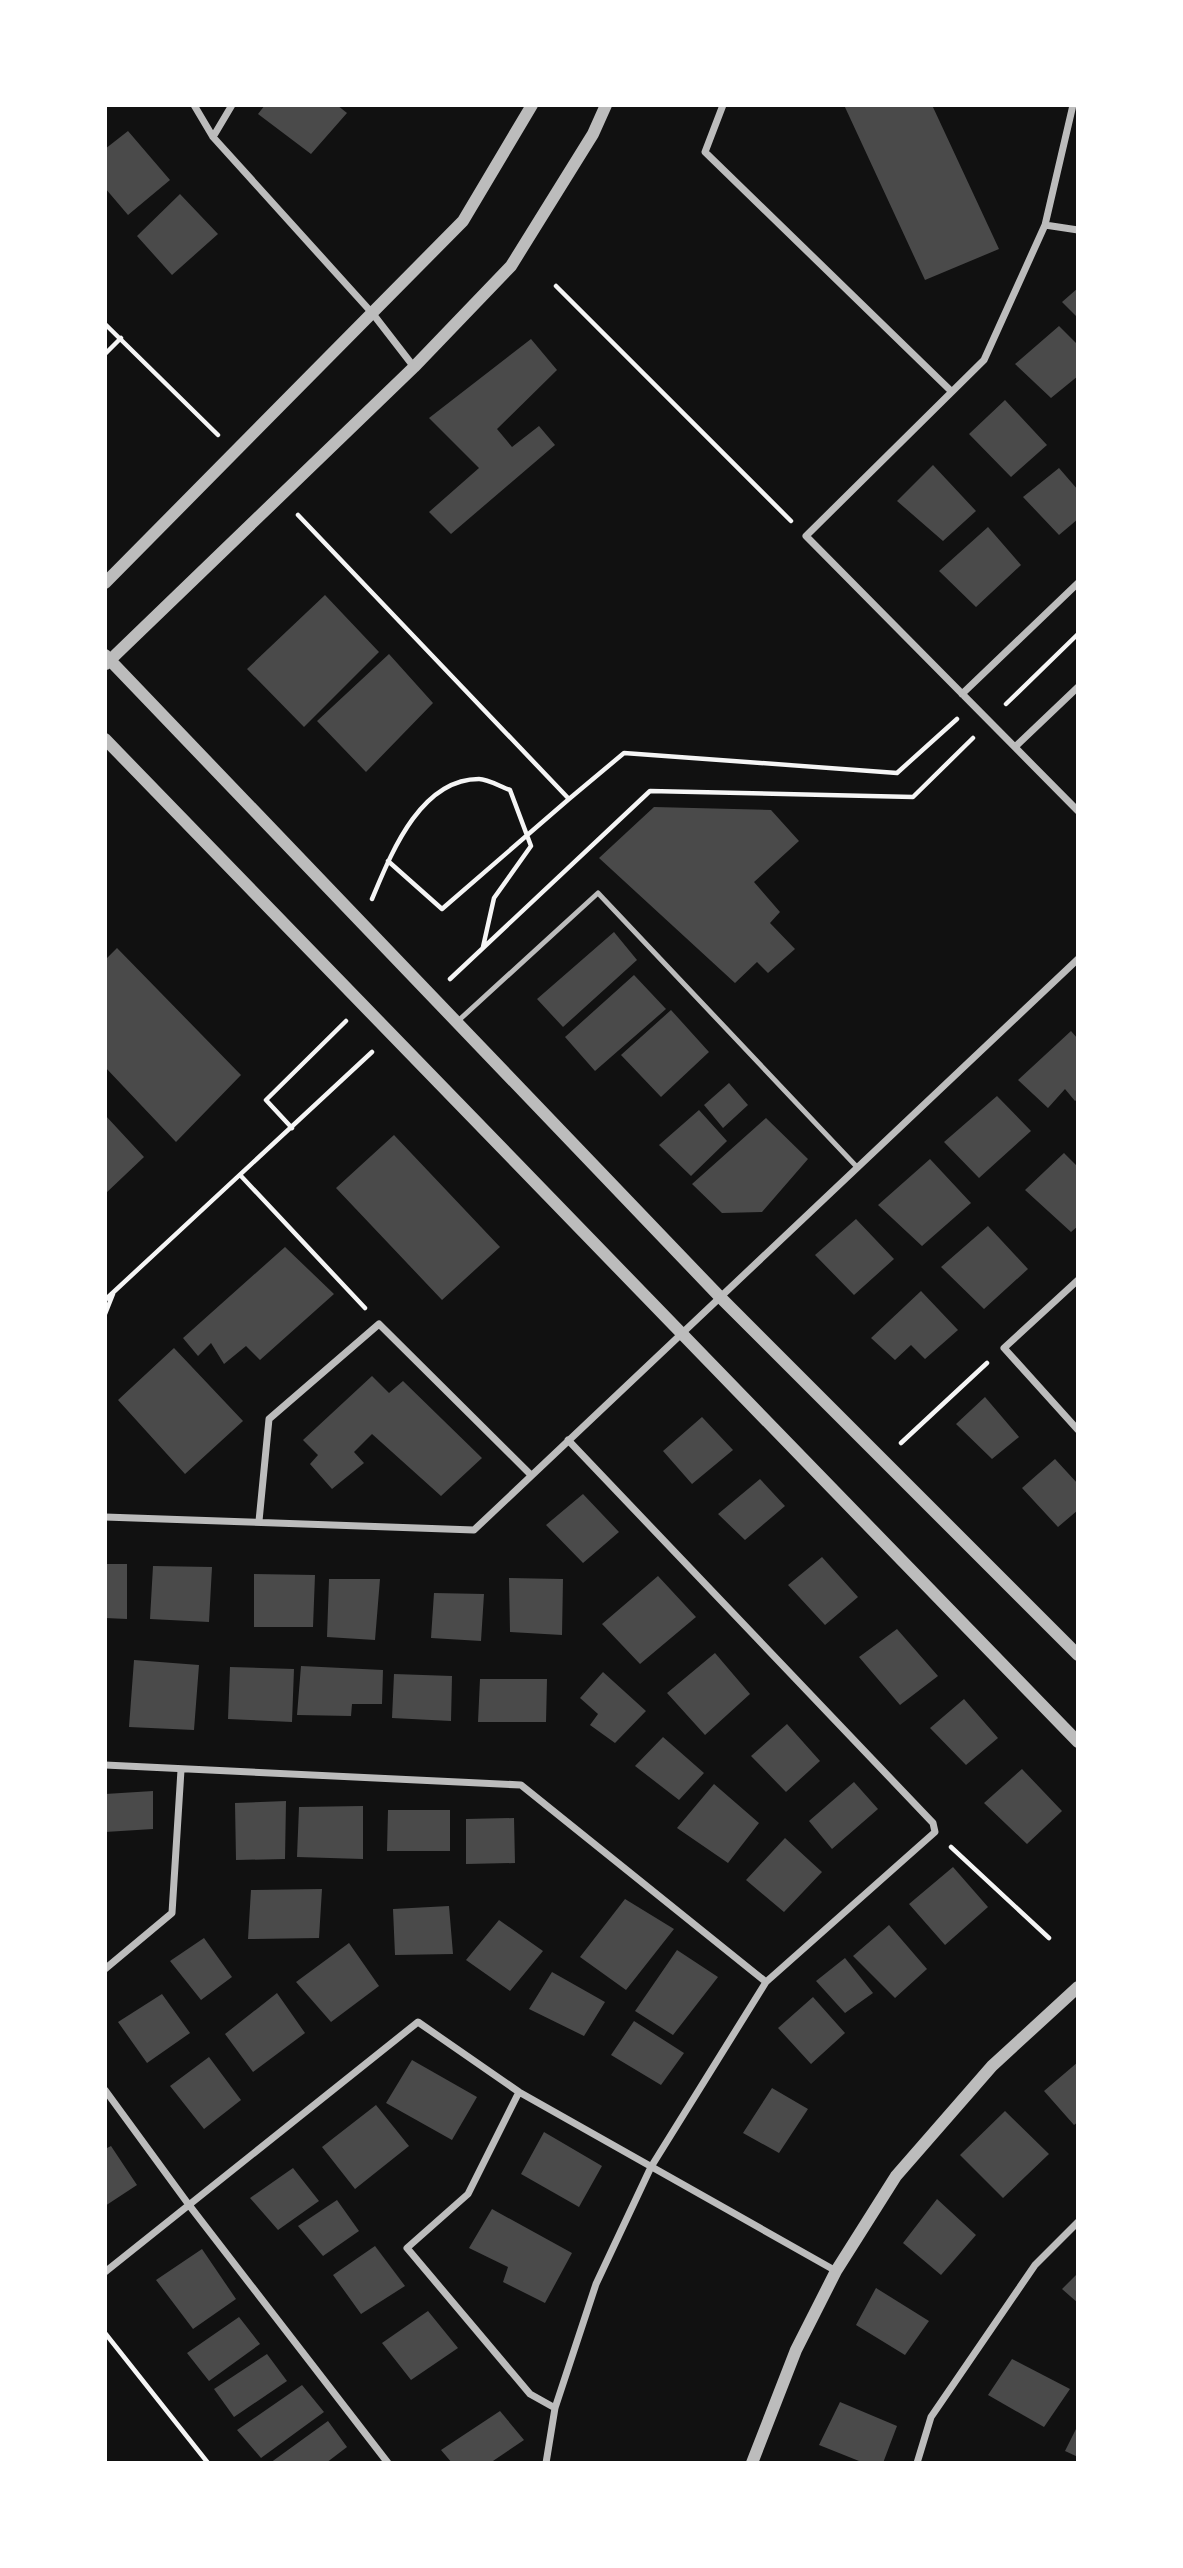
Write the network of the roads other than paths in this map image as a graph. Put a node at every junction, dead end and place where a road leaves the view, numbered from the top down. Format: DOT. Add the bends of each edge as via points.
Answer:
graph roads {
  1 [pos="194,105"];
  2 [pos="232,105"];
  3 [pos="532,105"];
  4 [pos="606,105"];
  5 [pos="723,105"];
  6 [pos="1073,105"];
  7 [pos="213,137"];
  8 [pos="1045,225"];
  9 [pos="1078,230"];
  10 [pos="373,314"];
  11 [pos="414,367"];
  12 [pos="950,390"];
  13 [pos="105,583"];
  14 [pos="1078,583"];
  15 [pos="107,660"];
  16 [pos="1078,687"];
  17 [pos="962,694"];
  18 [pos="105,739"];
  19 [pos="1015,747"];
  20 [pos="1078,811"];
  21 [pos="1078,959"];
  22 [pos="458,1021"];
  23 [pos="856,1166"];
  24 [pos="1078,1280"];
  25 [pos="720,1297"];
  26 [pos="683,1332"];
  27 [pos="1078,1430"];
  28 [pos="568,1440"];
  29 [pos="531,1475"];
  30 [pos="105,1517"];
  31 [pos="258,1521"];
  32 [pos="1078,1655"];
  33 [pos="1078,1742"];
  34 [pos="105,1765"];
  35 [pos="181,1770"];
  36 [pos="105,1969"];
  37 [pos="766,1982"];
  38 [pos="1078,1987"];
  39 [pos="105,2090"];
  40 [pos="519,2092"];
  41 [pos="651,2167"];
  42 [pos="188,2205"];
  43 [pos="1078,2222"];
  44 [pos="836,2271"];
  45 [pos="105,2272"];
  46 [pos="555,2408"];
  47 [pos="388,2463"];
  48 [pos="546,2463"];
  49 [pos="752,2463"];
  50 [pos="917,2463"];
  1 -- 7 [label="street"];
  2 -- 7 [label="street"];
  3 -- 10 [label="street" via="463,221"];
  4 -- 11 [label="street" via="593,134 511,266"];
  5 -- 12 [label="street" via="705,152"];
  6 -- 8 [label="street"];
  7 -- 10 [label="street"];
  8 -- 9 [label="street"];
  8 -- 12 [label="street" via="984,359"];
  10 -- 11 [label="street"];
  10 -- 13 [label="street"];
  11 -- 15 [label="street"];
  12 -- 17 [label="street" via="806,536"];
  14 -- 17 [label="street"];
  15 -- 22 [label="street"];
  16 -- 19 [label="street"];
  17 -- 19 [label="street"];
  18 -- 26 [label="street"];
  19 -- 20 [label="street"];
  21 -- 23 [label="street"];
  22 -- 23 [label="lane" via="598,893"];
  22 -- 25 [label="street"];
  23 -- 25 [label="street"];
  24 -- 27 [label="street" via="1004,1349"];
  25 -- 26 [label="street"];
  25 -- 32 [label="street"];
  26 -- 28 [label="street"];
  26 -- 33 [label="street"];
  28 -- 29 [label="street"];
  28 -- 37 [label="street" via="933,1824 935,1832"];
  29 -- 31 [label="street" via="474,1530"];
  29 -- 31 [label="street" via="379,1324 269,1419"];
  30 -- 31 [label="street"];
  34 -- 35 [label="street"];
  35 -- 36 [label="street" via="172,1913"];
  35 -- 37 [label="street" via="520,1785"];
  37 -- 41 [label="street"];
  38 -- 44 [label="street" via="992,2066 897,2176"];
  39 -- 42 [label="street"];
  40 -- 41 [label="street"];
  40 -- 42 [label="street" via="418,2022"];
  40 -- 46 [label="street" via="468,2194 407,2248 530,2394"];
  41 -- 44 [label="street"];
  41 -- 46 [label="street" via="596,2284"];
  42 -- 45 [label="street"];
  42 -- 47 [label="street"];
  43 -- 50 [label="street" via="1035,2265 931,2417"];
  44 -- 49 [label="street" via="796,2350"];
  46 -- 48 [label="street"];
}
